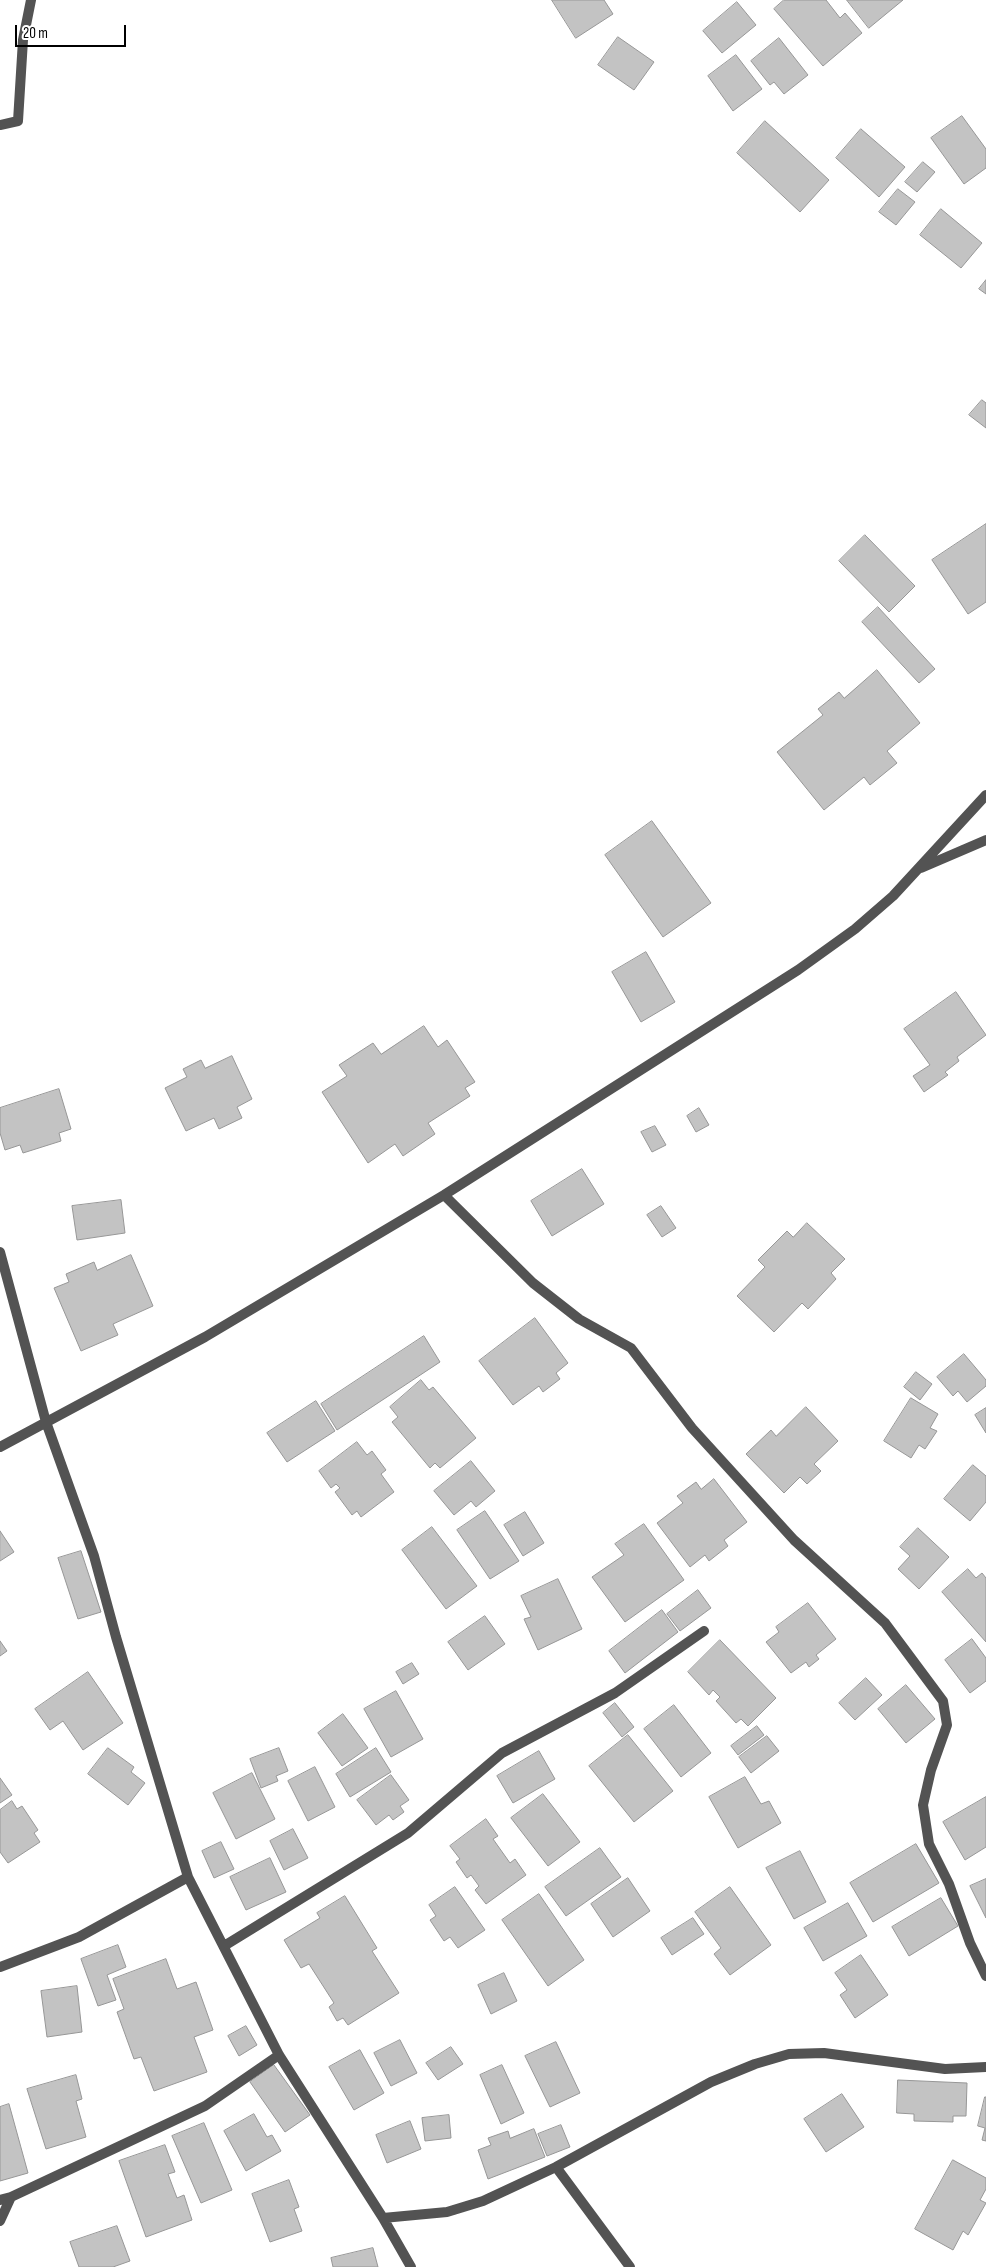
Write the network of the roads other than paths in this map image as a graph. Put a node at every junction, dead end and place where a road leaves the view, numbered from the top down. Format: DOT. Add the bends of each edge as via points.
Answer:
graph roads {
  1 [pos="31,0"];
  2 [pos="0,126"];
  3 [pos="986,795"];
  4 [pos="986,840"];
  5 [pos="918,870"];
  6 [pos="444,1195"];
  7 [pos="0,1252"];
  8 [pos="46,1422"];
  9 [pos="0,1447"];
  10 [pos="704,1631"];
  11 [pos="188,1877"];
  12 [pos="224,1946"];
  13 [pos="0,1967"];
  14 [pos="986,1976"];
  15 [pos="279,2056"];
  16 [pos="986,2067"];
  17 [pos="556,2167"];
  18 [pos="11,2197"];
  19 [pos="0,2200"];
  20 [pos="383,2218"];
  21 [pos="0,2221"];
  22 [pos="411,2267"];
  23 [pos="630,2267"];
  1 -- 2 [label="street" via="24,40 18,121"];
  3 -- 5 [label="street"];
  4 -- 5 [label="street"];
  5 -- 6 [label="street" via="855,929 798,970"];
  6 -- 8 [label="street" via="205,1337"];
  6 -- 14 [label="street" via="533,1283 579,1319 631,1348 692,1428 794,1540 885,1623 943,1701 947,1725 923,1805 930,1844"];
  7 -- 8 [label="street"];
  8 -- 9 [label="street"];
  8 -- 11 [label="street" via="94,1556"];
  10 -- 12 [label="street" via="616,1693 502,1753 408,1833"];
  11 -- 12 [label="street"];
  11 -- 13 [label="street" via="79,1937"];
  12 -- 15 [label="street"];
  15 -- 18 [label="street" via="205,2106"];
  15 -- 20 [label="street"];
  16 -- 17 [label="street" via="945,2069 824,2053 789,2054 711,2082"];
  17 -- 20 [label="street" via="483,2202 447,2212"];
  17 -- 23 [label="street"];
  18 -- 19 [label="street"];
  18 -- 21 [label="street"];
  20 -- 22 [label="street"];
}
